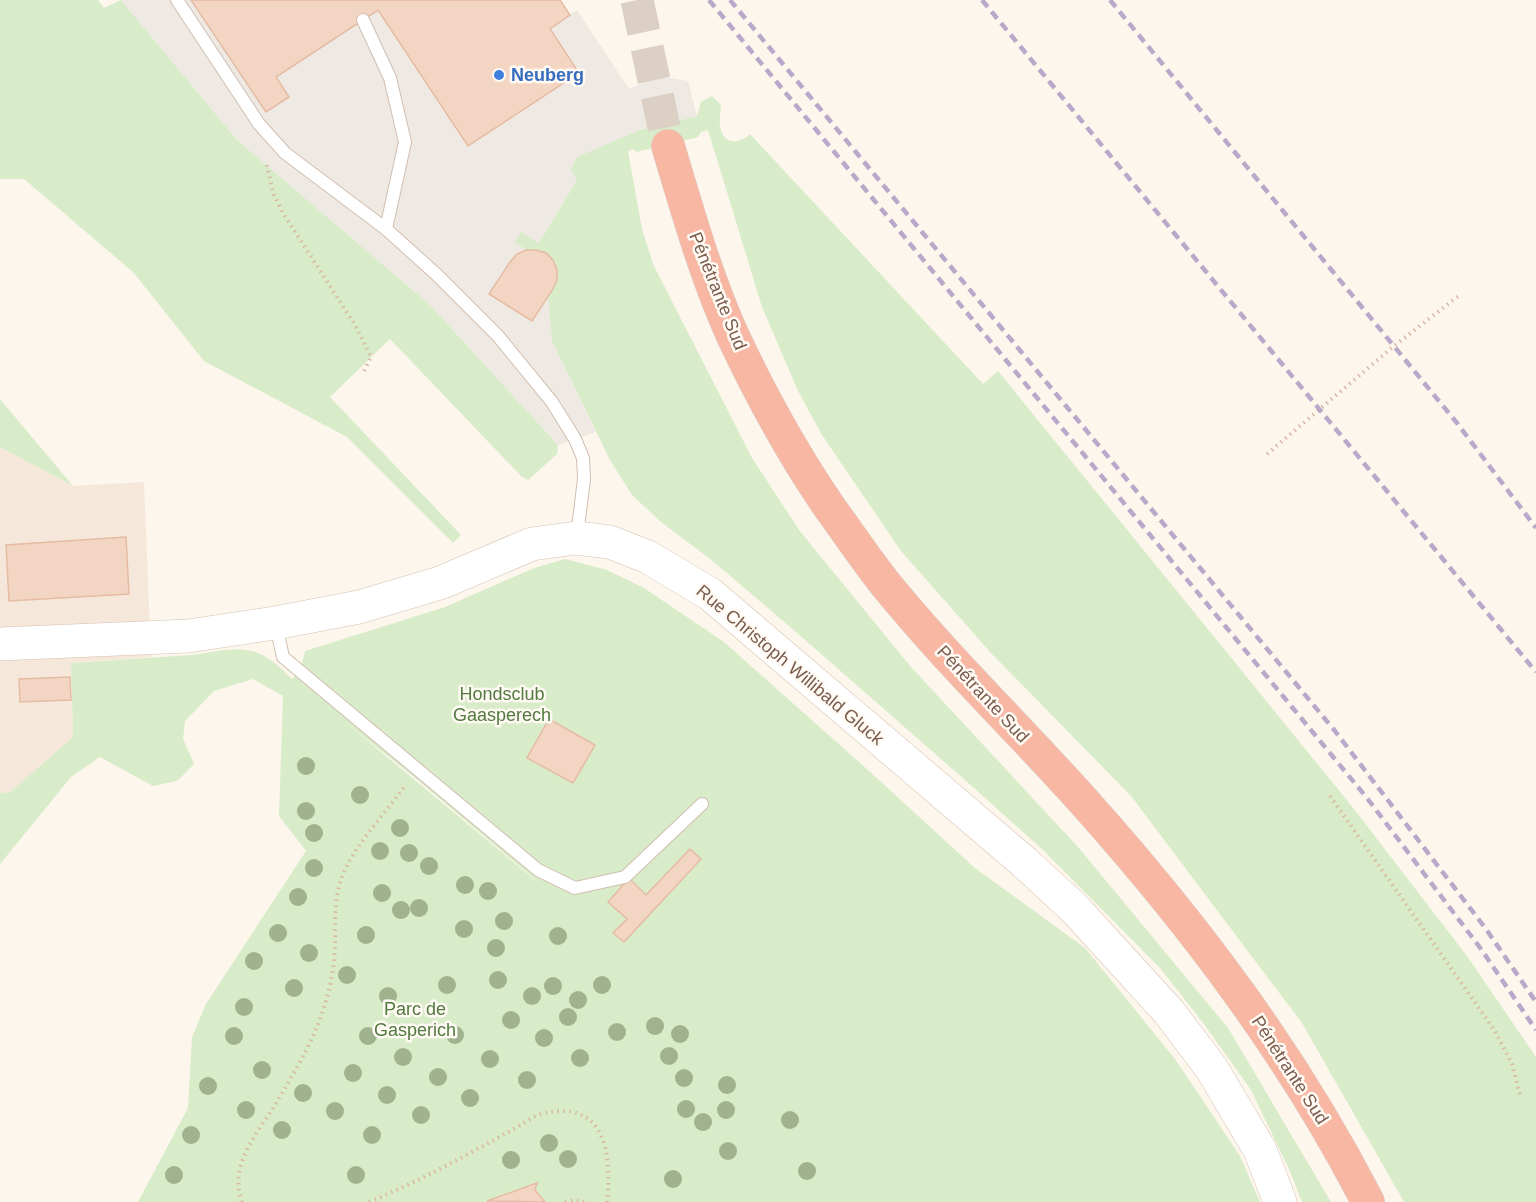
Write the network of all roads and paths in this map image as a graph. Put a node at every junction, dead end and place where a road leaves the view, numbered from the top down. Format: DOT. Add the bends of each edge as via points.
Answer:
graph roads {
  1 [pos="177,0"];
  2 [pos="363,20"];
  3 [pos="668,146"];
  4 [pos="268,166"];
  5 [pos="386,229"];
  6 [pos="1461,294"];
  7 [pos="363,373"];
  8 [pos="1267,454"];
  9 [pos="576,538"];
  10 [pos="275,623"];
  11 [pos="0,644"];
  12 [pos="404,787"];
  13 [pos="1330,796"];
  14 [pos="702,804"];
  15 [pos="1520,1095"];
  16 [pos="242,1202"];
  17 [pos="369,1202"];
  18 [pos="565,1202"];
  19 [pos="584,1202"];
  20 [pos="607,1202"];
  21 [pos="1280,1202"];
  22 [pos="1368,1202"];
  1 -- 5 [label="lane" via="259,124 285,153"];
  2 -- 5 [label="lane" via="390,78 405,142"];
  3 -- 22 [label="highway, Pénétrante Sud" via="696,240 731,333 776,421 828,505 886,584 1086,804 1226,974 1300,1082"];
  4 -- 7 [label="path" via="273,193 283,213 355,325 371,357"];
  5 -- 9 [label="lane" via="498,336 565,421 583,458"];
  6 -- 8 [label="path"];
  9 -- 10 [label="street, Rue Christoph Willibald Gluck" via="532,544 440,583 359,607"];
  9 -- 21 [label="street, Rue Christoph Willibald Gluck" via="610,542 648,557 710,594 1075,909 1169,1012 1212,1069 1260,1150"];
  10 -- 11 [label="street, Rue Christoph Willibald Gluck" via="188,636"];
  10 -- 14 [label="lane" via="283,657 538,870 575,888 625,878"];
  12 -- 16 [label="path" via="344,872 336,897 334,961 319,1026 241,1159 238,1184"];
  13 -- 15 [label="path" via="1494,1031 1512,1064"];
  17 -- 20 [label="path" via="411,1185 540,1114 565,1111 582,1115 596,1126 604,1141 609,1161"];
  18 -- 19 [label="path"];
}
